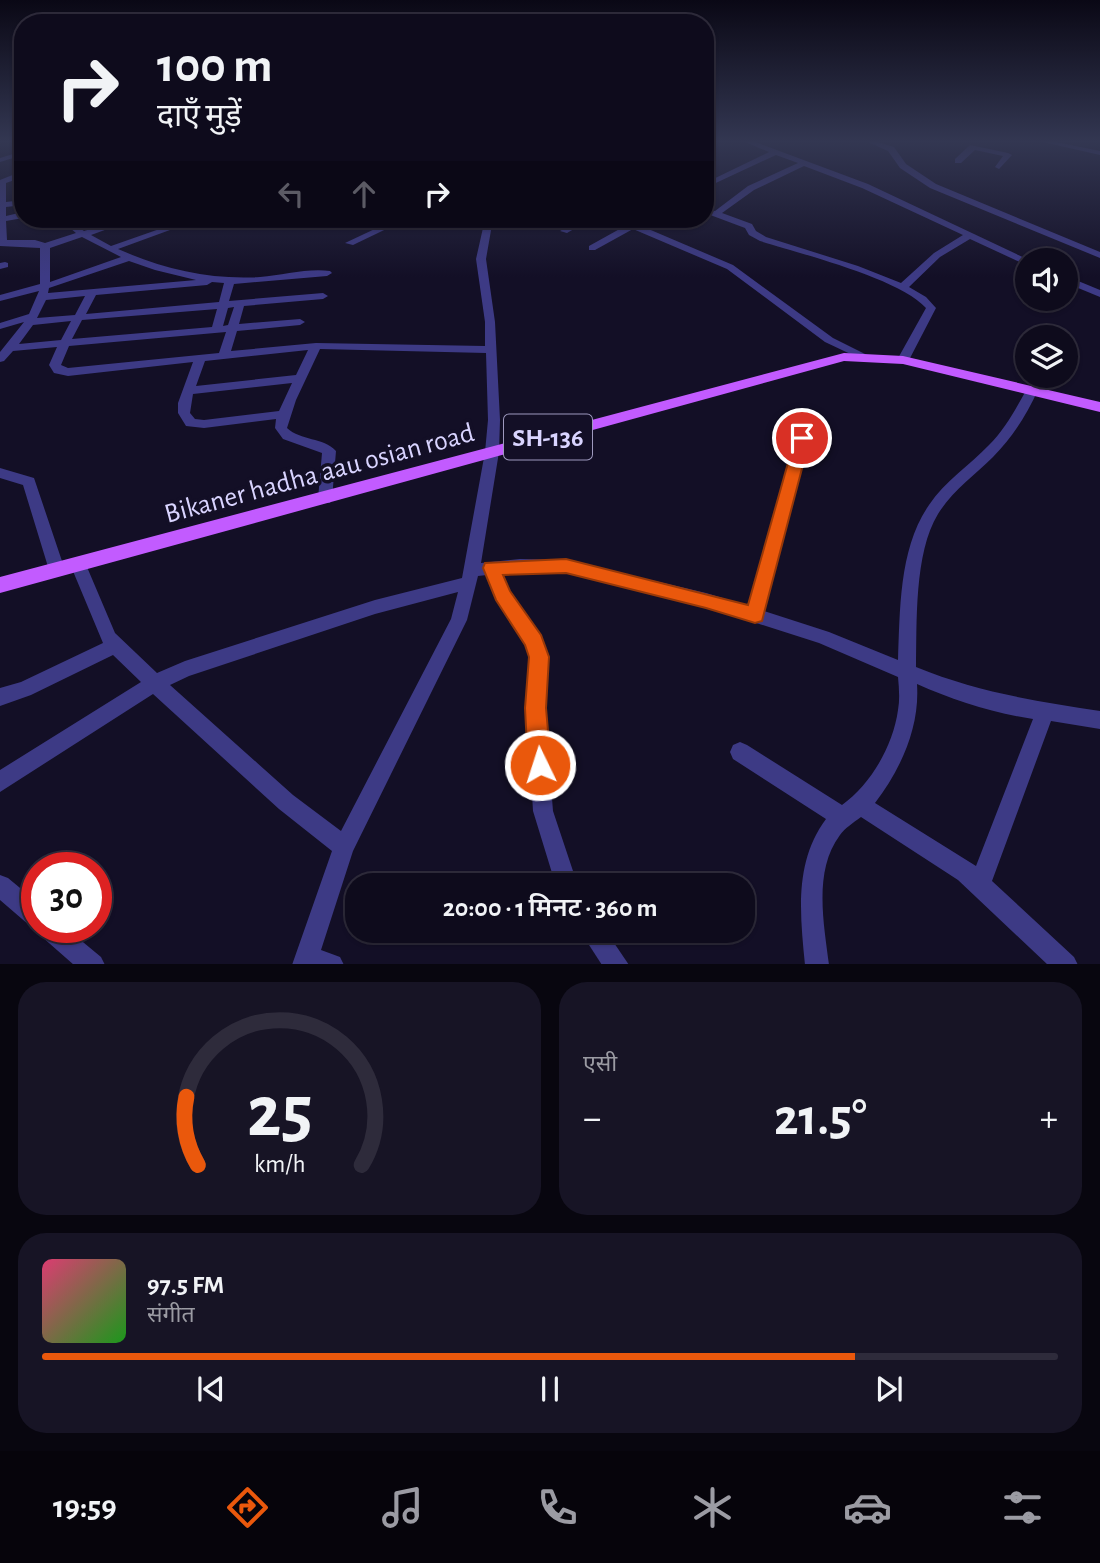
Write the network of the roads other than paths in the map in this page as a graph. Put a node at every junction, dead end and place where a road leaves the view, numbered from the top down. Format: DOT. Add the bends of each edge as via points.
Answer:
graph roads {
  1 [pos="2,187"];
  2 [pos="753,187"];
  3 [pos="867,187"];
  4 [pos="935,187"];
  5 [pos="0,206"];
  6 [pos="714,210"];
  7 [pos="714,213"];
  8 [pos="0,220"];
  9 [pos="76,228"];
  10 [pos="105,228"];
  11 [pos="170,228"];
  12 [pos="383,228"];
  13 [pos="487,228"];
  14 [pos="570,228"];
  15 [pos="628,228"];
  16 [pos="640,228"];
  17 [pos="564,231"];
  18 [pos="971,234"];
  19 [pos="84,235"];
  20 [pos="1,243"];
  21 [pos="350,243"];
  22 [pos="45,246"];
  23 [pos="113,248"];
  24 [pos="592,248"];
  25 [pos="1100,255"];
  26 [pos="1015,256"];
  27 [pos="131,257"];
  28 [pos="327,273"];
  29 [pos="217,280"];
  30 [pos="230,280"];
  31 [pos="1078,285"];
  32 [pos="903,287"];
  33 [pos="43,292"];
  34 [pos="92,293"];
  35 [pos="1100,295"];
  36 [pos="323,296"];
  37 [pos="0,298"];
  38 [pos="240,303"];
  39 [pos="223,305"];
  40 [pos="81,316"];
  41 [pos="30,320"];
  42 [pos="300,322"];
  43 [pos="0,326"];
  44 [pos="233,329"];
  45 [pos="216,330"];
  46 [pos="64,344"];
  47 [pos="316,346"];
  48 [pos="9,348"];
  49 [pos="491,350"];
  50 [pos="224,356"];
  51 [pos="865,357"];
  52 [pos="200,358"];
  53 [pos="0,359"];
  54 [pos="903,360"];
  55 [pos="301,378"];
  56 [pos="1032,390"];
  57 [pos="188,391"];
  58 [pos="1100,407"];
  59 [pos="285,414"];
  60 [pos="802,438"];
  61 [pos="492,452"];
  62 [pos="0,473"];
  63 [pos="325,499"];
  64 [pos="78,564"];
  65 [pos="492,568"];
  66 [pos="57,570"];
  67 [pos="470,577"];
  68 [pos="0,586"];
  69 [pos="755,615"];
  70 [pos="116,645"];
  71 [pos="907,671"];
  72 [pos="153,684"];
  73 [pos="0,697"];
  74 [pos="1044,713"];
  75 [pos="1100,720"];
  76 [pos="740,752"];
  77 [pos="0,782"];
  78 [pos="851,812"];
  79 [pos="344,847"];
  80 [pos="563,873"];
  81 [pos="980,885"];
  82 [pos="0,886"];
  83 [pos="21,904"];
  84 [pos="67,943"];
  85 [pos="601,943"];
  86 [pos="305,961"];
  87 [pos="93,964"];
  88 [pos="332,964"];
  89 [pos="617,964"];
  90 [pos="817,964"];
  91 [pos="1066,964"];
  1 -- 5 [label="street"];
  2 -- 6 [label="street"];
  3 -- 18 [label="street"];
  4 -- 25 [label="street"];
  5 -- 8 [label="street"];
  7 -- 32 [label="street" via="749,226 763,239"];
  8 -- 20 [label="street"];
  9 -- 19 [label="street"];
  10 -- 19 [label="street"];
  11 -- 23 [label="street"];
  12 -- 21 [label="street"];
  13 -- 49 [label="street" via="481,259"];
  14 -- 17 [label="street"];
  15 -- 24 [label="street"];
  16 -- 51 [label="street" via="730,267 830,340"];
  18 -- 26 [label="street"];
  18 -- 32 [label="street" via="937,255"];
  19 -- 22 [label="street"];
  19 -- 23 [label="street"];
  20 -- 22 [label="street"];
  22 -- 33 [label="street"];
  23 -- 27 [label="street"];
  27 -- 29 [label="street"];
  27 -- 33 [label="street"];
  28 -- 30 [label="street"];
  29 -- 30 [label="street"];
  29 -- 34 [label="street"];
  30 -- 39 [label="street"];
  31 -- 35 [label="street"];
  32 -- 54 [label="street" via="926,299 931,308"];
  33 -- 34 [label="street"];
  33 -- 37 [label="street"];
  33 -- 41 [label="street"];
  34 -- 40 [label="street"];
  36 -- 38 [label="street"];
  38 -- 39 [label="street"];
  38 -- 44 [label="street"];
  39 -- 40 [label="street"];
  39 -- 45 [label="street"];
  40 -- 41 [label="street"];
  40 -- 46 [label="street"];
  41 -- 43 [label="street"];
  41 -- 48 [label="street"];
  42 -- 44 [label="street"];
  44 -- 45 [label="street"];
  44 -- 50 [label="street"];
  45 -- 46 [label="street"];
  46 -- 48 [label="street"];
  46 -- 52 [label="street" via="55,365 68,372"];
  47 -- 49 [label="street"];
  47 -- 50 [label="street"];
  47 -- 55 [label="street"];
  48 -- 53 [label="street"];
  49 -- 61 [label="street"];
  50 -- 52 [label="street"];
  51 -- 54 [label="main road, Bikaner hadha aau osian road / SH-136"];
  51 -- 61 [label="main road, Bikaner hadha aau osian road / SH-136" via="819,362"];
  52 -- 57 [label="street"];
  54 -- 56 [label="main road, Bikaner hadha aau osian road / SH-136"];
  55 -- 57 [label="street"];
  55 -- 59 [label="street"];
  56 -- 58 [label="main road, Bikaner hadha aau osian road / SH-136"];
  56 -- 71 [label="street" via="1009,430 939,499 926,523 914,566"];
  57 -- 59 [label="street" via="184,413 198,425"];
  59 -- 63 [label="street" via="284,433 329,451"];
  60 -- 69 [label="street"];
  61 -- 63 [label="main road, Bikaner hadha aau osian road / SH-136"];
  61 -- 67 [label="street"];
  62 -- 66 [label="street" via="29,482"];
  63 -- 64 [label="main road, Bikaner hadha aau osian road / SH-136"];
  64 -- 66 [label="main road, Bikaner hadha aau osian road / SH-136"];
  64 -- 70 [label="street"];
  65 -- 67 [label="street"];
  65 -- 69 [label="street" via="566,566"];
  65 -- 80 [label="street" via="539,657 536,708 544,811"];
  66 -- 68 [label="main road, Bikaner hadha aau osian road / SH-136"];
  67 -- 72 [label="street" via="185,669"];
  67 -- 79 [label="street" via="459,620"];
  69 -- 71 [label="street"];
  70 -- 72 [label="street"];
  70 -- 73 [label="street"];
  71 -- 74 [label="street" via="942,686"];
  71 -- 78 [label="street" via="908,709 898,742 880,780"];
  72 -- 77 [label="street"];
  72 -- 79 [label="street"];
  74 -- 75 [label="street"];
  74 -- 81 [label="street"];
  76 -- 78 [label="street"];
  78 -- 81 [label="street" via="966,872"];
  78 -- 90 [label="street" via="831,828 821,847 809,897"];
  79 -- 86 [label="street"];
  81 -- 91 [label="street"];
  82 -- 83 [label="street"];
  84 -- 87 [label="street"];
  85 -- 89 [label="street"];
  86 -- 88 [label="street"];
}
